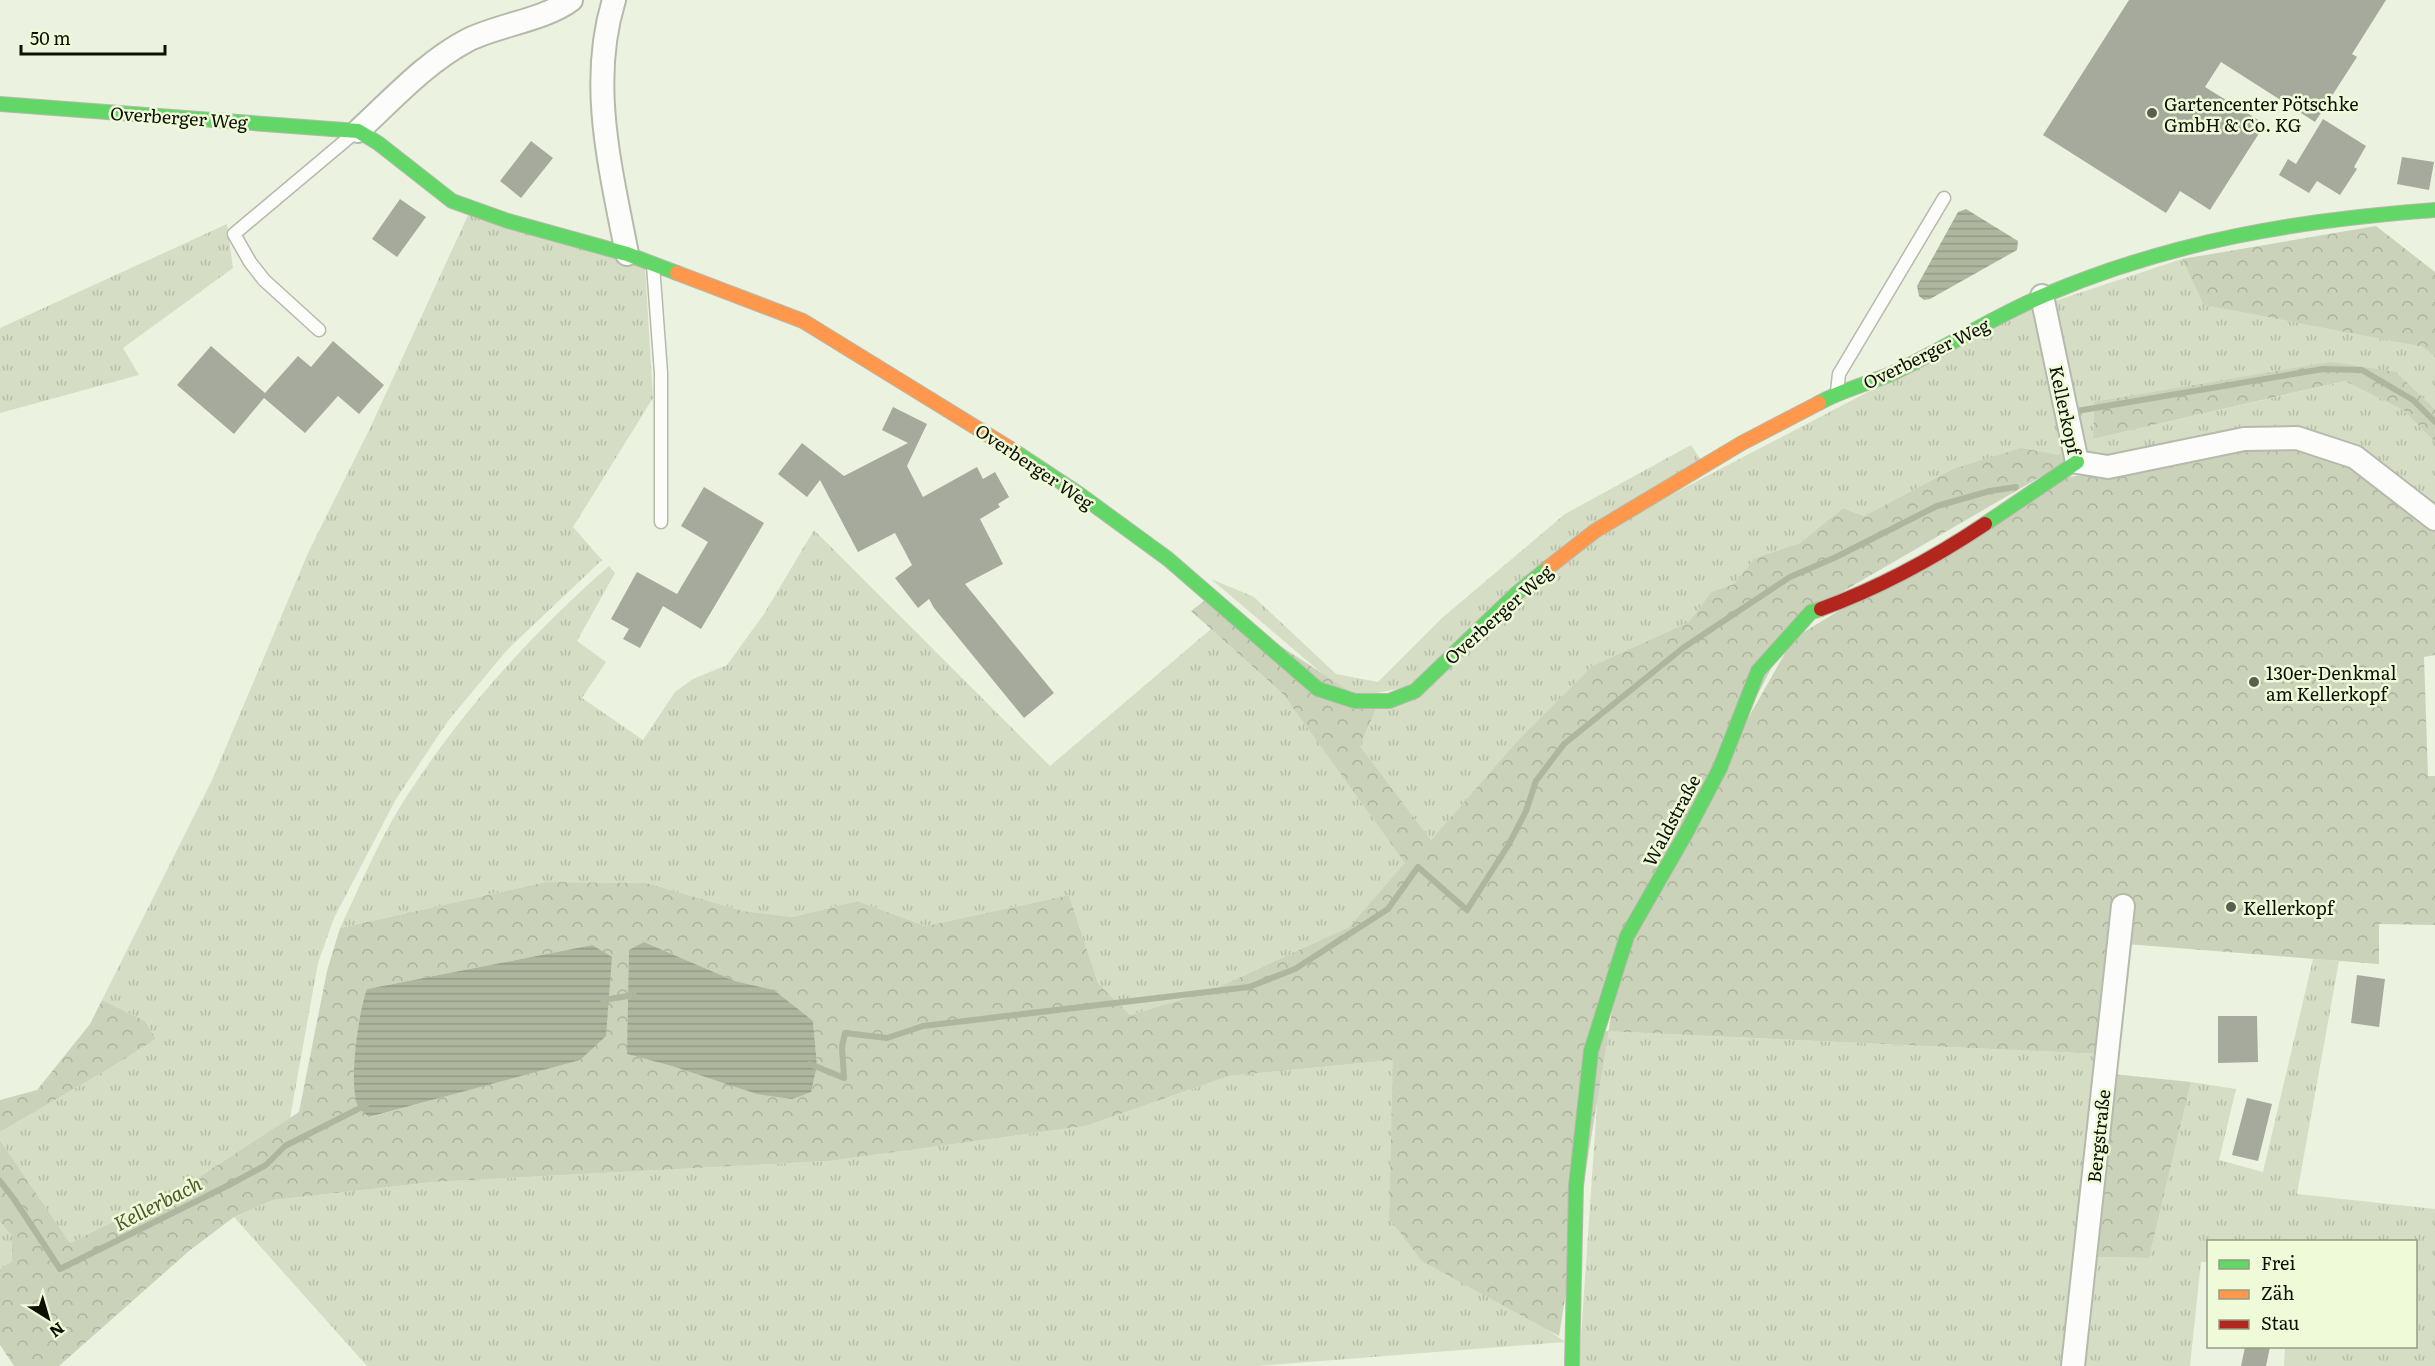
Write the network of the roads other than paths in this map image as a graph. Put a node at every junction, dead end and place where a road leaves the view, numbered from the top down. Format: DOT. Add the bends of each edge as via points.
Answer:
graph roads {
  1 [pos="571,0"];
  2 [pos="614,0"];
  3 [pos="0,104"];
  4 [pos="358,131"];
  5 [pos="1944,198"];
  6 [pos="2435,210"];
  7 [pos="627,254"];
  8 [pos="653,264"];
  9 [pos="2042,296"];
  10 [pos="318,330"];
  11 [pos="1837,393"];
  12 [pos="2077,462"];
  13 [pos="2435,519"];
  14 [pos="661,522"];
  15 [pos="2123,906"];
  16 [pos="1572,1366"];
  17 [pos="2073,1366"];
  1 -- 4 [label="street" via="469,39 435,61"];
  2 -- 7 [label="street" via="601,69 604,133"];
  3 -- 4 [label="street, Overberger Weg"];
  4 -- 7 [label="street, Overberger Weg" via="453,201 508,221"];
  4 -- 10 [label="lane" via="234,234 264,280"];
  5 -- 11 [label="lane" via="1839,374"];
  6 -- 9 [label="street, Overberger Weg" via="2264,229 2108,269"];
  7 -- 8 [label="street, Overberger Weg"];
  8 -- 11 [label="street, Overberger Weg" via="803,321 986,432 1168,559 1317,689 1347,702 1394,701 1414,691 1516,594 1595,531 1742,442"];
  8 -- 14 [label="lane" via="661,373"];
  9 -- 11 [label="street, Overberger Weg" via="1890,374"];
  9 -- 12 [label="street, Kellerkopf"];
  12 -- 13 [label="street, Kellerkopf" via="2108,467 2244,439 2297,438 2355,457"];
  12 -- 16 [label="street, Waldstraße" via="1952,546 1856,596 1811,612 1758,671 1719,768 1627,936 1591,1051 1576,1186"];
  15 -- 17 [label="street, Bergstraße"];
}
